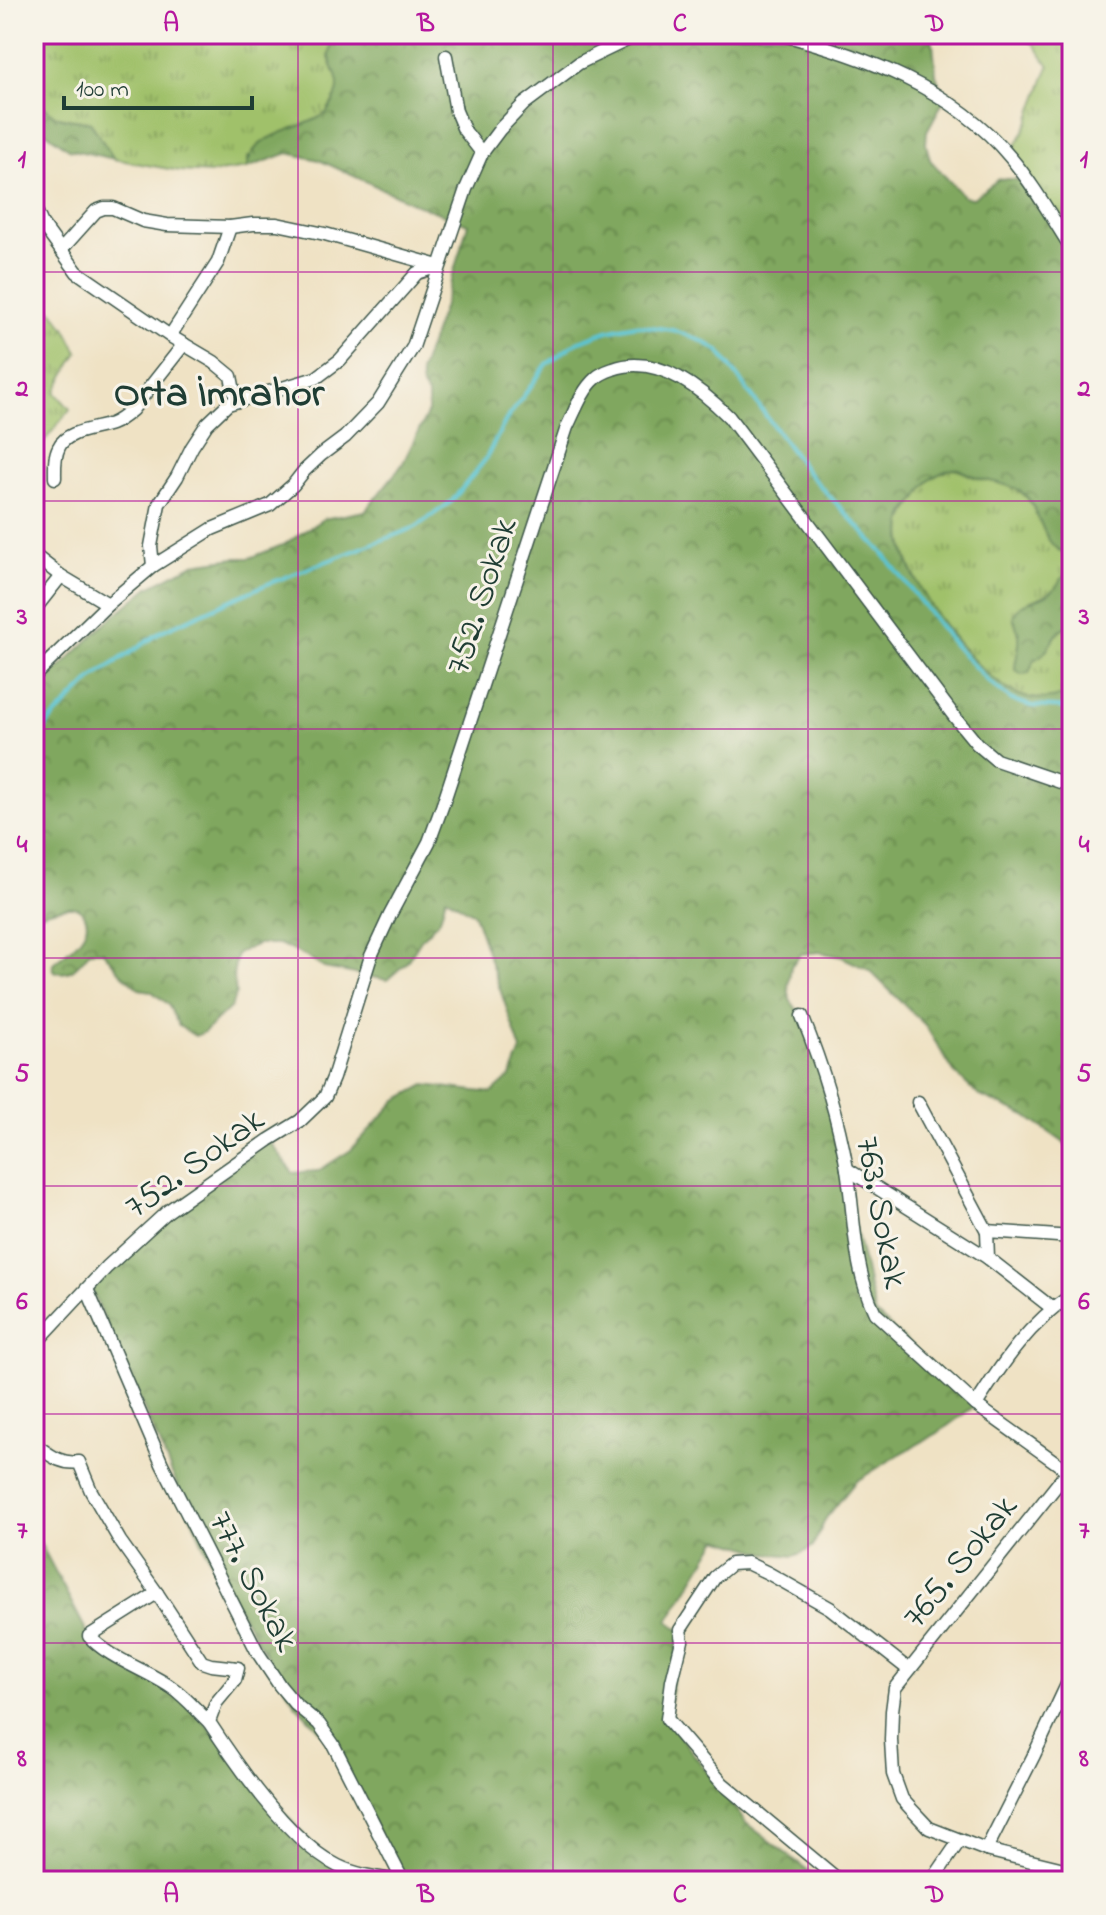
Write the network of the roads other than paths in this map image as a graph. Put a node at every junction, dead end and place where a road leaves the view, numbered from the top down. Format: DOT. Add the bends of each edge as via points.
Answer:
graph roads {
  1 [pos="647,34"];
  2 [pos="780,34"];
  3 [pos="446,56"];
  4 [pos="482,153"];
  5 [pos="34,206"];
  6 [pos="230,227"];
  7 [pos="1072,249"];
  8 [pos="61,250"];
  9 [pos="439,266"];
  10 [pos="170,336"];
  11 [pos="184,344"];
  12 [pos="236,401"];
  13 [pos="55,478"];
  14 [pos="34,555"];
  15 [pos="153,566"];
  16 [pos="61,576"];
  17 [pos="108,604"];
  18 [pos="34,610"];
  19 [pos="34,676"];
  20 [pos="1072,786"];
  21 [pos="802,1016"];
  22 [pos="918,1102"];
  23 [pos="847,1169"];
  24 [pos="987,1231"];
  25 [pos="1072,1237"];
  26 [pos="988,1258"];
  27 [pos="87,1289"];
  28 [pos="1072,1295"];
  29 [pos="1052,1308"];
  30 [pos="34,1345"];
  31 [pos="976,1405"];
  32 [pos="34,1444"];
  33 [pos="1070,1472"];
  34 [pos="157,1593"];
  35 [pos="258,1653"];
  36 [pos="238,1668"];
  37 [pos="908,1669"];
  38 [pos="1070,1680"];
  39 [pos="209,1722"];
  40 [pos="960,1840"];
  41 [pos="986,1850"];
  42 [pos="1072,1871"];
  43 [pos="401,1881"];
  44 [pos="840,1881"];
  45 [pos="932,1881"];
  1 -- 4 [label="street" via="579,63 524,104"];
  2 -- 7 [label="street" via="868,61 961,109 1010,157"];
  3 -- 4 [label="street" via="456,111"];
  4 -- 9 [label="street"];
  5 -- 8 [label="street"];
  6 -- 8 [label="street" via="154,224 104,208"];
  6 -- 9 [label="street" via="301,228"];
  6 -- 10 [label="street" via="218,262"];
  8 -- 10 [label="street" via="77,272"];
  9 -- 12 [label="street" via="417,273 340,360 316,378"];
  9 -- 15 [label="street" via="413,347 378,403 270,505 212,529"];
  10 -- 11 [label="street"];
  11 -- 12 [label="street" via="231,376"];
  11 -- 13 [label="street" via="123,418 60,443"];
  12 -- 15 [label="street" via="207,424 159,504"];
  14 -- 16 [label="street"];
  15 -- 17 [label="street"];
  16 -- 17 [label="street"];
  16 -- 18 [label="street"];
  17 -- 19 [label="street"];
  20 -- 27 [label="street, 752. Sokak" via="996,760 977,744 714,403 660,370 633,365 607,371 582,397 567,427 443,804 371,956 325,1097 300,1121 168,1211"];
  21 -- 23 [label="street, 763. Sokak"];
  22 -- 24 [label="street"];
  23 -- 26 [label="street"];
  23 -- 31 [label="street, 763. Sokak" via="859,1269 875,1313"];
  24 -- 25 [label="street"];
  24 -- 26 [label="street"];
  26 -- 29 [label="street"];
  27 -- 30 [label="street, 752. Sokak"];
  27 -- 35 [label="street, 777. Sokak" via="162,1464"];
  28 -- 29 [label="street"];
  29 -- 31 [label="street" via="1003,1362"];
  31 -- 33 [label="street, 763. Sokak"];
  32 -- 34 [label="street" via="61,1462 79,1462 120,1541"];
  33 -- 37 [label="street, 765. Sokak"];
  34 -- 36 [label="street" via="202,1662"];
  34 -- 39 [label="street" via="89,1636 99,1648 175,1689"];
  35 -- 36 [label="street"];
  35 -- 43 [label="street, 777. Sokak" via="280,1686 333,1744"];
  36 -- 39 [label="street"];
  37 -- 40 [label="street, 765. Sokak" via="895,1688 893,1774 902,1799 929,1828"];
  37 -- 44 [label="street" via="830,1608 747,1563 731,1564 715,1577 681,1635 667,1719 722,1783"];
  38 -- 41 [label="street"];
  39 -- 43 [label="street" via="274,1811 311,1848 340,1867"];
  40 -- 41 [label="street"];
  40 -- 45 [label="street"];
  41 -- 42 [label="street"];
}
